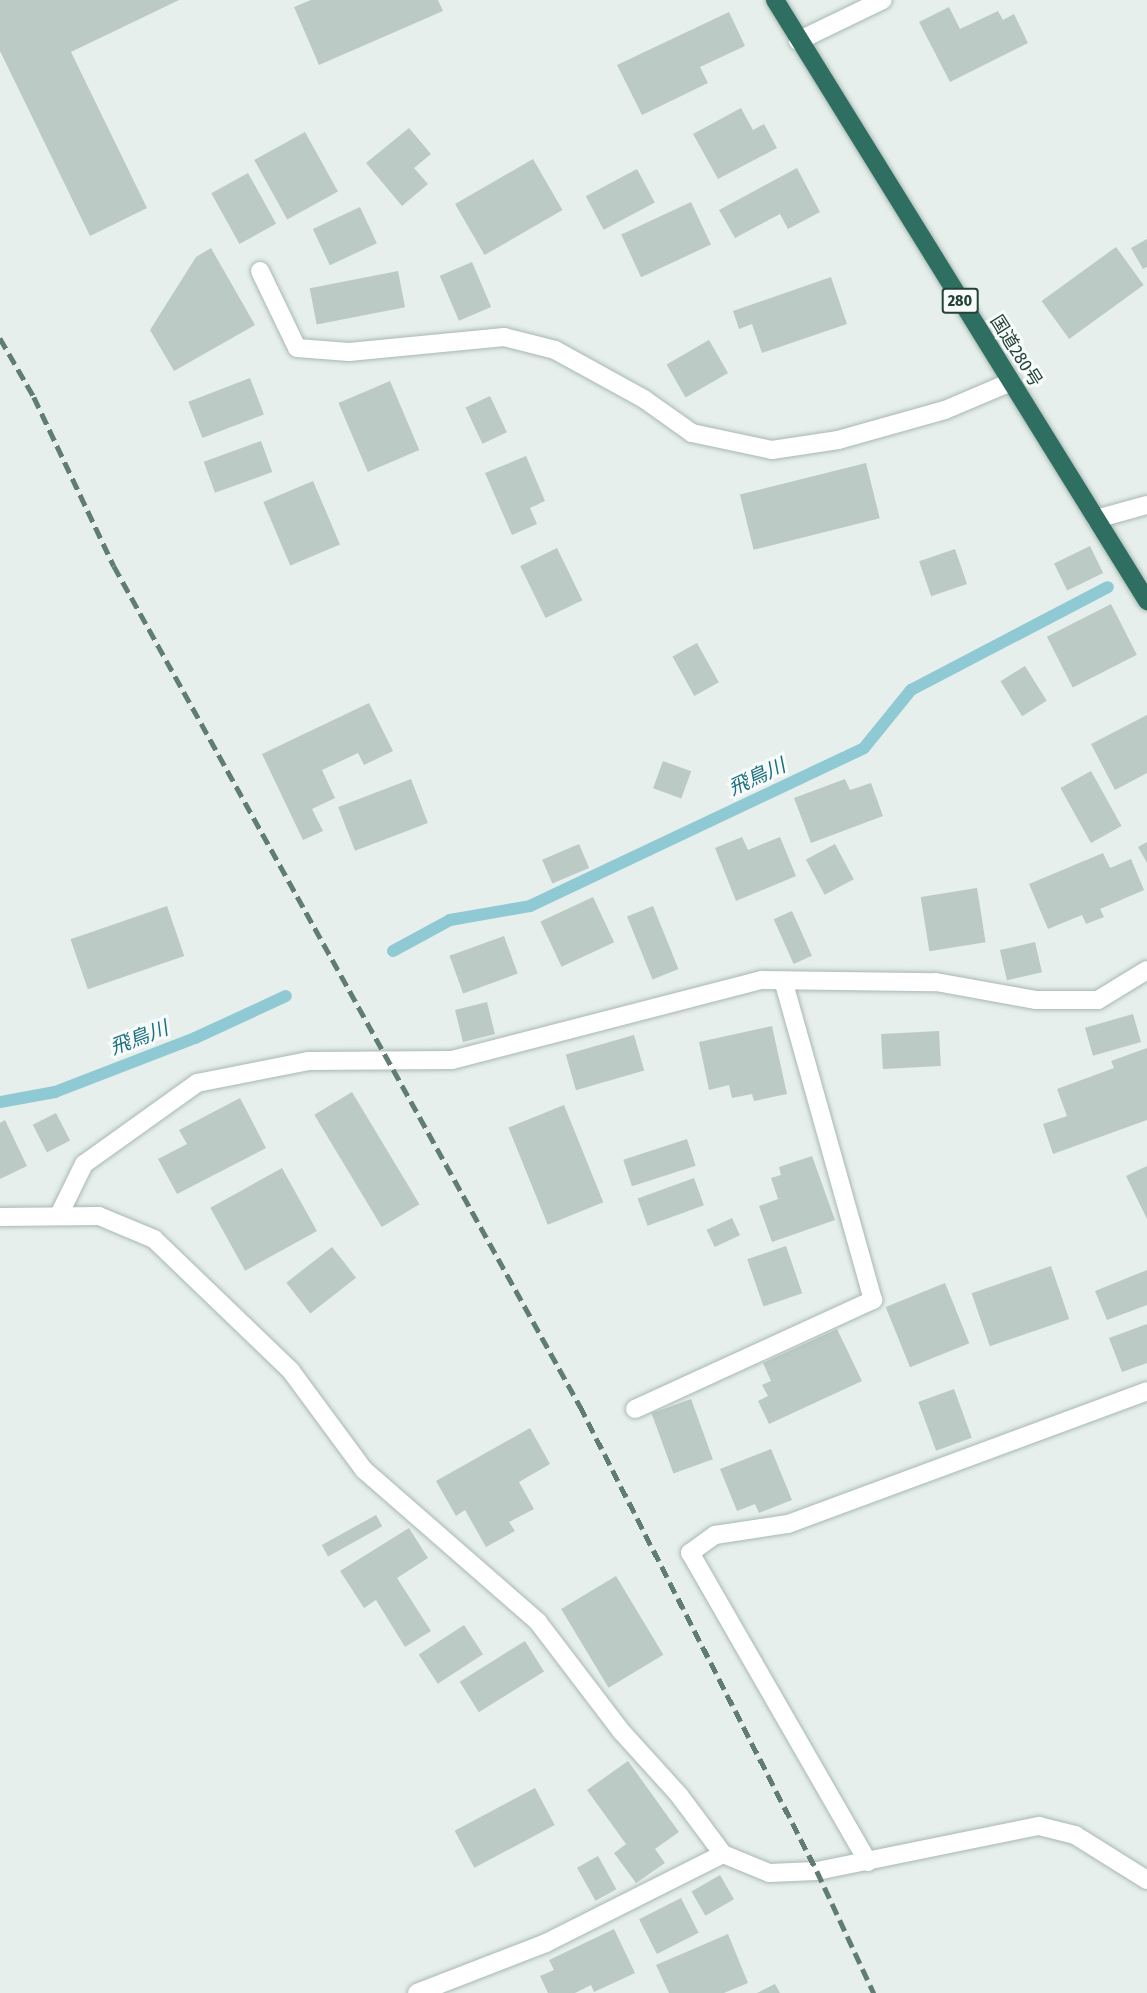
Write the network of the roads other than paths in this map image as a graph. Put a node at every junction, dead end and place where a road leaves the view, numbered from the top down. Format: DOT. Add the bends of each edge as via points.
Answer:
graph roads {
  1 [pos="775,0"];
  2 [pos="883,0"];
  3 [pos="798,41"];
  4 [pos="260,271"];
  5 [pos="1011,382"];
  6 [pos="1147,505"];
  7 [pos="1096,519"];
  8 [pos="1147,601"];
  9 [pos="1147,970"];
  10 [pos="783,980"];
  11 [pos="59,1215"];
  12 [pos="0,1217"];
  13 [pos="1147,1391"];
  14 [pos="635,1409"];
  15 [pos="723,1854"];
  16 [pos="868,1862"];
  17 [pos="1147,1880"];
  18 [pos="417,1993"];
  1 -- 3 [label="highway, 国道280号 / 280"];
  2 -- 3 [label="street"];
  3 -- 5 [label="highway, 国道280号 / 280"];
  4 -- 5 [label="street" via="297,348 349,352 504,337 555,350 644,399 693,433 772,450 838,440 945,410"];
  5 -- 7 [label="highway, 国道280号 / 280"];
  6 -- 7 [label="street"];
  7 -- 8 [label="highway, 国道280号 / 280"];
  9 -- 10 [label="street" via="1098,1000 1036,1000 936,982"];
  10 -- 11 [label="street" via="762,980 452,1060 308,1061 197,1083 84,1164"];
  10 -- 14 [label="street" via="873,1300"];
  11 -- 12 [label="street"];
  11 -- 15 [label="street" via="99,1216 154,1239 291,1371 364,1470 538,1622 621,1731 679,1795"];
  13 -- 16 [label="street" via="788,1524 714,1535 690,1553"];
  15 -- 16 [label="street" via="769,1873"];
  15 -- 18 [label="street" via="546,1943"];
  16 -- 17 [label="street" via="1039,1826 1075,1835"];
}
